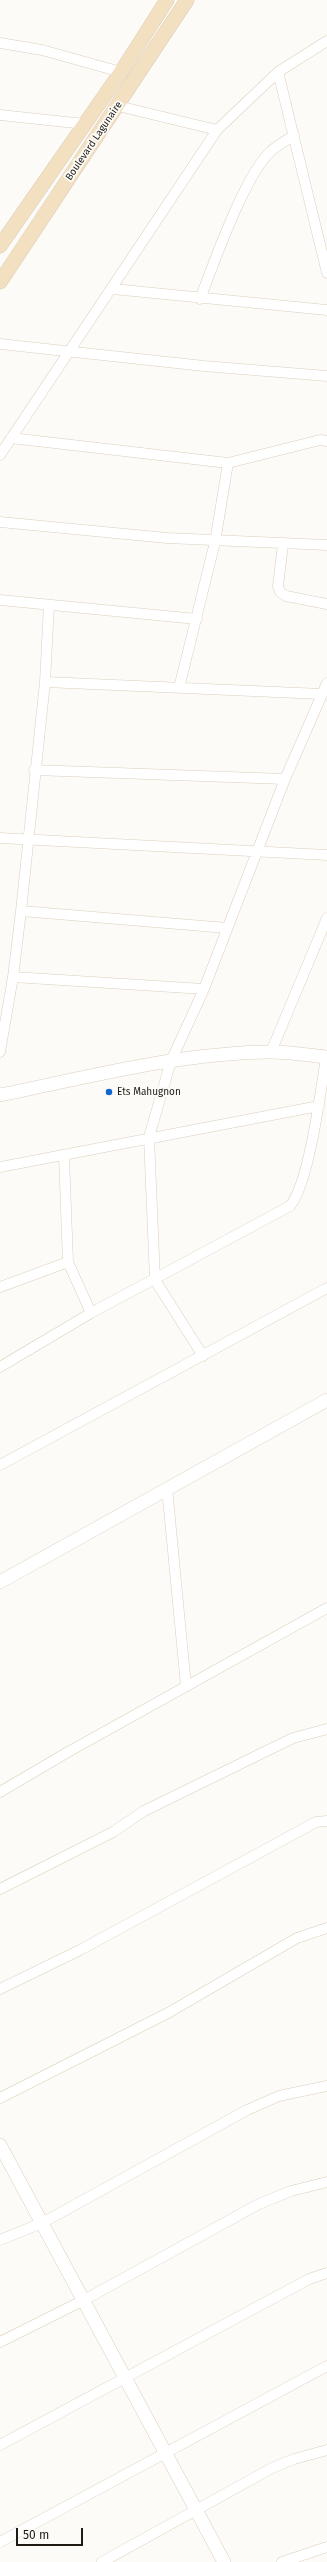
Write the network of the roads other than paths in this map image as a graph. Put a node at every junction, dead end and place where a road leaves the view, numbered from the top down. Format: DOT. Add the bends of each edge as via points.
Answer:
graph roads {
  1 [pos="167,0"];
  2 [pos="187,0"];
  3 [pos="327,41"];
  4 [pos="0,43"];
  5 [pos="120,72"];
  6 [pos="278,72"];
  7 [pos="118,106"];
  8 [pos="0,115"];
  9 [pos="85,124"];
  10 [pos="217,130"];
  11 [pos="294,136"];
  12 [pos="0,246"];
  13 [pos="327,272"];
  14 [pos="0,282"];
  15 [pos="112,289"];
  16 [pos="200,299"];
  17 [pos="327,310"];
  18 [pos="0,344"];
  19 [pos="69,352"];
  20 [pos="327,376"];
  21 [pos="11,438"];
  22 [pos="327,441"];
  23 [pos="0,455"];
  24 [pos="228,463"];
  25 [pos="0,522"];
  26 [pos="215,542"];
  27 [pos="283,544"];
  28 [pos="327,545"];
  29 [pos="0,600"];
  30 [pos="327,604"];
  31 [pos="49,605"];
  32 [pos="197,619"];
  33 [pos="45,682"];
  34 [pos="327,682"];
  35 [pos="179,688"];
  36 [pos="322,694"];
  37 [pos="34,770"];
  38 [pos="285,779"];
  39 [pos="0,838"];
  40 [pos="27,841"];
  41 [pos="256,852"];
  42 [pos="327,855"];
  43 [pos="21,911"];
  44 [pos="327,918"];
  45 [pos="227,928"];
  46 [pos="13,977"];
  47 [pos="204,989"];
  48 [pos="2,1034"];
  49 [pos="0,1052"];
  50 [pos="271,1052"];
  51 [pos="327,1057"];
  52 [pos="171,1061"];
  53 [pos="0,1095"];
  54 [pos="319,1106"];
  55 [pos="149,1137"];
  56 [pos="64,1156"];
  57 [pos="0,1167"];
  58 [pos="68,1262"];
  59 [pos="155,1280"];
  60 [pos="0,1287"];
  61 [pos="327,1288"];
  62 [pos="91,1313"];
  63 [pos="203,1356"];
  64 [pos="0,1367"];
  65 [pos="327,1400"];
  66 [pos="0,1465"];
  67 [pos="167,1488"];
  68 [pos="0,1582"];
  69 [pos="327,1608"];
  70 [pos="186,1686"];
  71 [pos="327,1729"];
  72 [pos="0,1792"];
  73 [pos="327,1821"];
  74 [pos="0,1889"];
  75 [pos="327,1928"];
  76 [pos="0,1988"];
  77 [pos="327,2086"];
  78 [pos="0,2098"];
  79 [pos="0,2145"];
  80 [pos="327,2182"];
  81 [pos="42,2223"];
  82 [pos="0,2240"];
  83 [pos="327,2273"];
  84 [pos="84,2300"];
  85 [pos="0,2342"];
  86 [pos="327,2366"];
  87 [pos="125,2378"];
  88 [pos="0,2445"];
  89 [pos="327,2450"];
  90 [pos="165,2452"];
  91 [pos="197,2510"];
  92 [pos="0,2542"];
  93 [pos="327,2547"];
  94 [pos="102,2562"];
  95 [pos="224,2562"];
  96 [pos="282,2562"];
  1 -- 5 [label="main road, Boulevard Lagunaire"];
  2 -- 7 [label="main road, Boulevard Lagunaire"];
  3 -- 6 [label="street"];
  4 -- 5 [label="street" via="42,50"];
  5 -- 9 [label="main road, Boulevard Lagunaire"];
  6 -- 10 [label="street"];
  6 -- 11 [label="street"];
  7 -- 10 [label="street"];
  7 -- 14 [label="main road, Boulevard Lagunaire"];
  8 -- 9 [label="street"];
  9 -- 12 [label="main road, Boulevard Lagunaire"];
  10 -- 15 [label="street"];
  11 -- 13 [label="street"];
  11 -- 16 [label="street" via="271,151 257,168"];
  15 -- 16 [label="street"];
  15 -- 19 [label="street"];
  16 -- 17 [label="street"];
  18 -- 19 [label="street"];
  19 -- 20 [label="street"];
  19 -- 21 [label="street"];
  21 -- 23 [label="street"];
  21 -- 24 [label="street"];
  22 -- 24 [label="street" via="320,440"];
  24 -- 26 [label="street"];
  25 -- 26 [label="street"];
  26 -- 27 [label="street"];
  26 -- 32 [label="street"];
  27 -- 28 [label="street"];
  27 -- 30 [label="street" via="278,586 280,592 286,596"];
  29 -- 31 [label="street"];
  31 -- 32 [label="street"];
  31 -- 33 [label="street"];
  32 -- 35 [label="street"];
  33 -- 35 [label="street"];
  33 -- 37 [label="street"];
  34 -- 36 [label="street"];
  35 -- 36 [label="street"];
  36 -- 38 [label="street"];
  37 -- 38 [label="street"];
  37 -- 40 [label="street"];
  38 -- 41 [label="street"];
  39 -- 40 [label="street"];
  40 -- 41 [label="street"];
  40 -- 43 [label="street"];
  41 -- 42 [label="street"];
  41 -- 45 [label="street"];
  43 -- 45 [label="street"];
  43 -- 46 [label="street"];
  44 -- 50 [label="street"];
  45 -- 47 [label="street"];
  46 -- 47 [label="street"];
  46 -- 48 [label="street"];
  47 -- 52 [label="street"];
  48 -- 49 [label="street"];
  50 -- 51 [label="street"];
  50 -- 52 [label="street" via="221,1054"];
  51 -- 54 [label="street"];
  52 -- 53 [label="street"];
  52 -- 55 [label="street"];
  54 -- 55 [label="street"];
  54 -- 59 [label="street" via="300,1192 290,1206"];
  55 -- 56 [label="street"];
  55 -- 59 [label="street"];
  56 -- 57 [label="street"];
  56 -- 58 [label="street"];
  58 -- 60 [label="street"];
  58 -- 62 [label="street"];
  59 -- 62 [label="street"];
  59 -- 63 [label="street"];
  61 -- 63 [label="street"];
  62 -- 64 [label="street"];
  63 -- 66 [label="street"];
  65 -- 67 [label="street"];
  67 -- 68 [label="street"];
  67 -- 70 [label="street"];
  69 -- 70 [label="street"];
  70 -- 72 [label="street"];
  71 -- 74 [label="street" via="294,1738 144,1810 113,1832"];
  73 -- 76 [label="street" via="316,1822 80,1950"];
  75 -- 78 [label="street" via="297,1938 168,2013"];
  77 -- 81 [label="street" via="279,2096 247,2110"];
  79 -- 81 [label="street"];
  80 -- 84 [label="street" via="291,2191 259,2204"];
  81 -- 82 [label="street"];
  81 -- 84 [label="street"];
  83 -- 87 [label="street" via="309,2279"];
  84 -- 85 [label="street"];
  84 -- 87 [label="street"];
  86 -- 90 [label="street"];
  87 -- 88 [label="street"];
  87 -- 90 [label="street"];
  89 -- 91 [label="street" via="272,2468"];
  90 -- 91 [label="street"];
  90 -- 92 [label="street"];
  91 -- 94 [label="street"];
  91 -- 95 [label="street"];
  93 -- 96 [label="street"];
}
